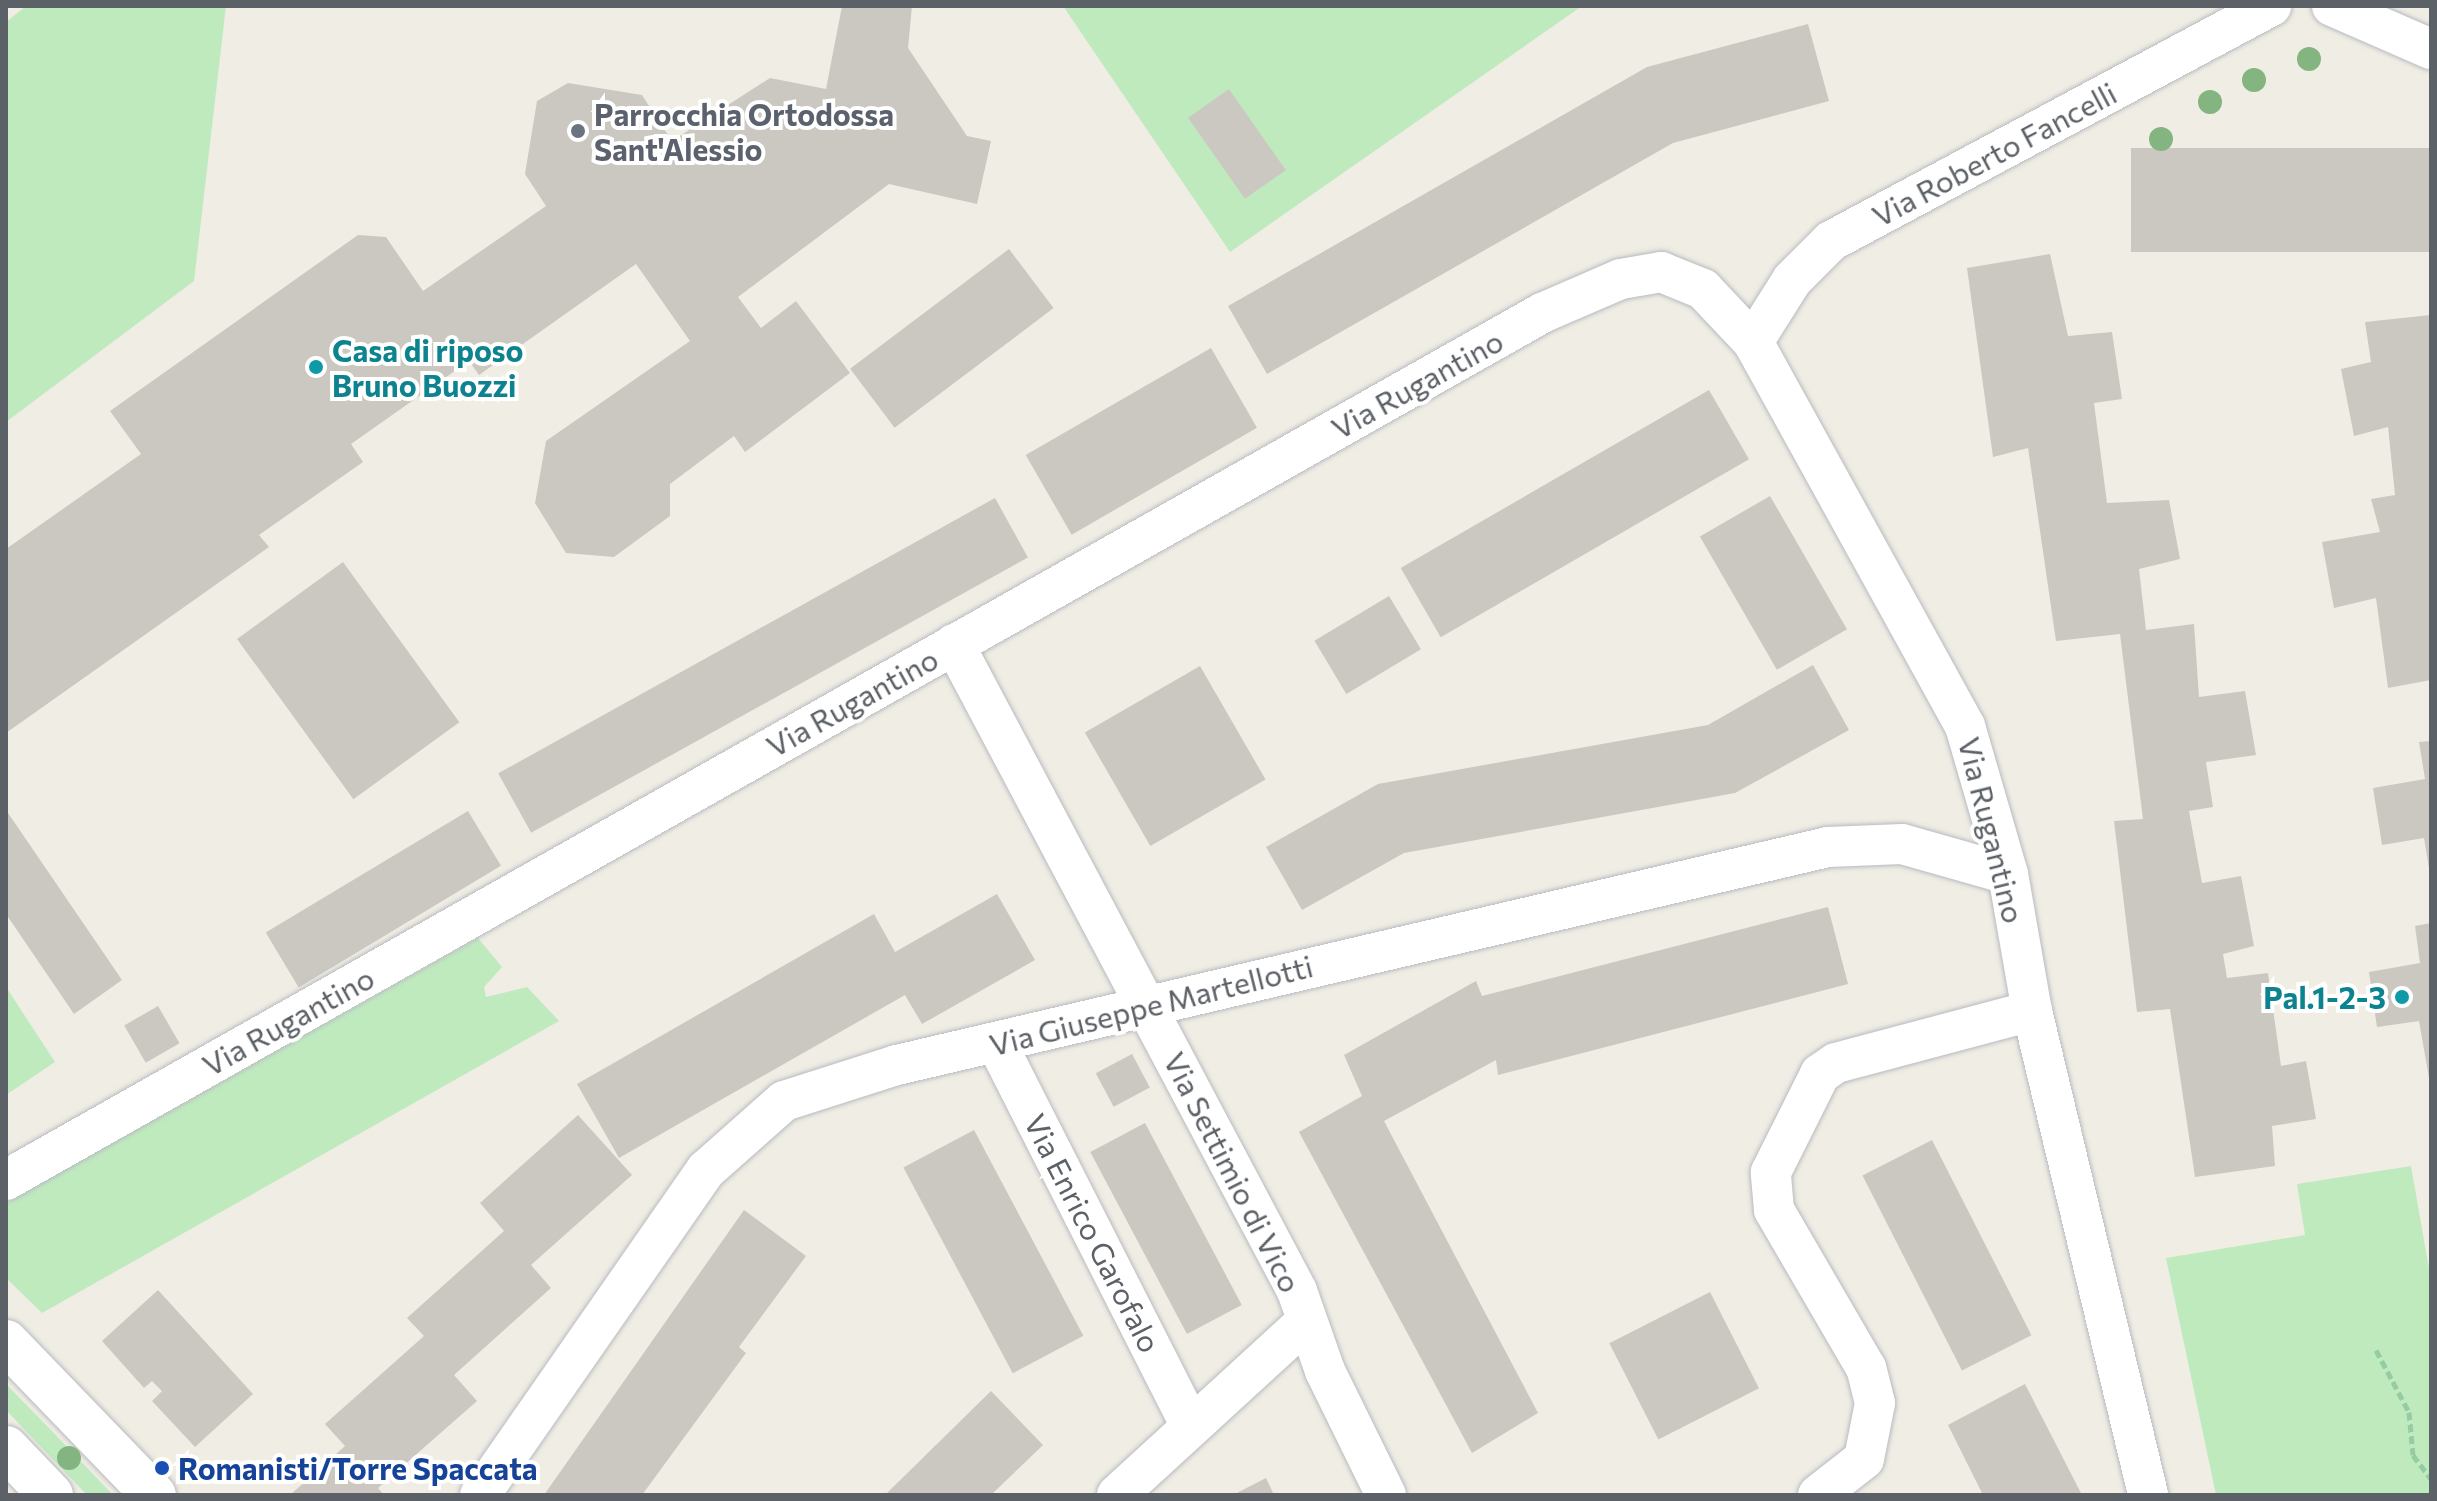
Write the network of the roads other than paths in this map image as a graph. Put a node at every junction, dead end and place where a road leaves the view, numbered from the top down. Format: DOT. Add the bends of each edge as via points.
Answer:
graph roads {
  1 [pos="2271,6"];
  2 [pos="2332,6"];
  3 [pos="2431,49"];
  4 [pos="1753,342"];
  5 [pos="954,644"];
  6 [pos="2008,874"];
  7 [pos="1146,1004"];
  8 [pos="2032,1011"];
  9 [pos="997,1044"];
  10 [pos="6,1180"];
  11 [pos="1306,1322"];
  12 [pos="6,1342"];
  13 [pos="1189,1423"];
  14 [pos="6,1448"];
  15 [pos="51,1495"];
  16 [pos="154,1495"];
  17 [pos="480,1495"];
  18 [pos="1117,1495"];
  19 [pos="1386,1495"];
  20 [pos="1818,1495"];
  21 [pos="2148,1495"];
  1 -- 4 [label="street, Via Roberto Fancelli" via="1831,241 1792,280"];
  2 -- 3 [label="street"];
  4 -- 5 [label="street, Via Rugantino" via="1726,308 1688,280 1661,272 1621,279 1542,313"];
  4 -- 6 [label="street, Via Rugantino" via="1958,709 1986,780"];
  5 -- 7 [label="street, Via Settimio di Vico"];
  5 -- 10 [label="street, Via Rugantino"];
  6 -- 7 [label="street, Via Giuseppe Martellotti" via="1902,844 1828,847"];
  6 -- 8 [label="street, Via Rugantino"];
  7 -- 9 [label="street, Via Giuseppe Martellotti"];
  7 -- 11 [label="street, Via Settimio di Vico" via="1297,1291"];
  8 -- 20 [label="street" via="1836,1063 1820,1074 1771,1172 1774,1210 1866,1368 1875,1403 1864,1459"];
  8 -- 21 [label="street, Via Rugantino"];
  9 -- 13 [label="street, Via Enrico Garofalo"];
  9 -- 17 [label="street, Via Giuseppe Martellotti" via="818,1088 784,1101 738,1134 690,1190"];
  11 -- 13 [label="street"];
  11 -- 19 [label="street, Via Settimio di Vico"];
  12 -- 16 [label="street"];
  13 -- 18 [label="street"];
  14 -- 15 [label="street"];
}
